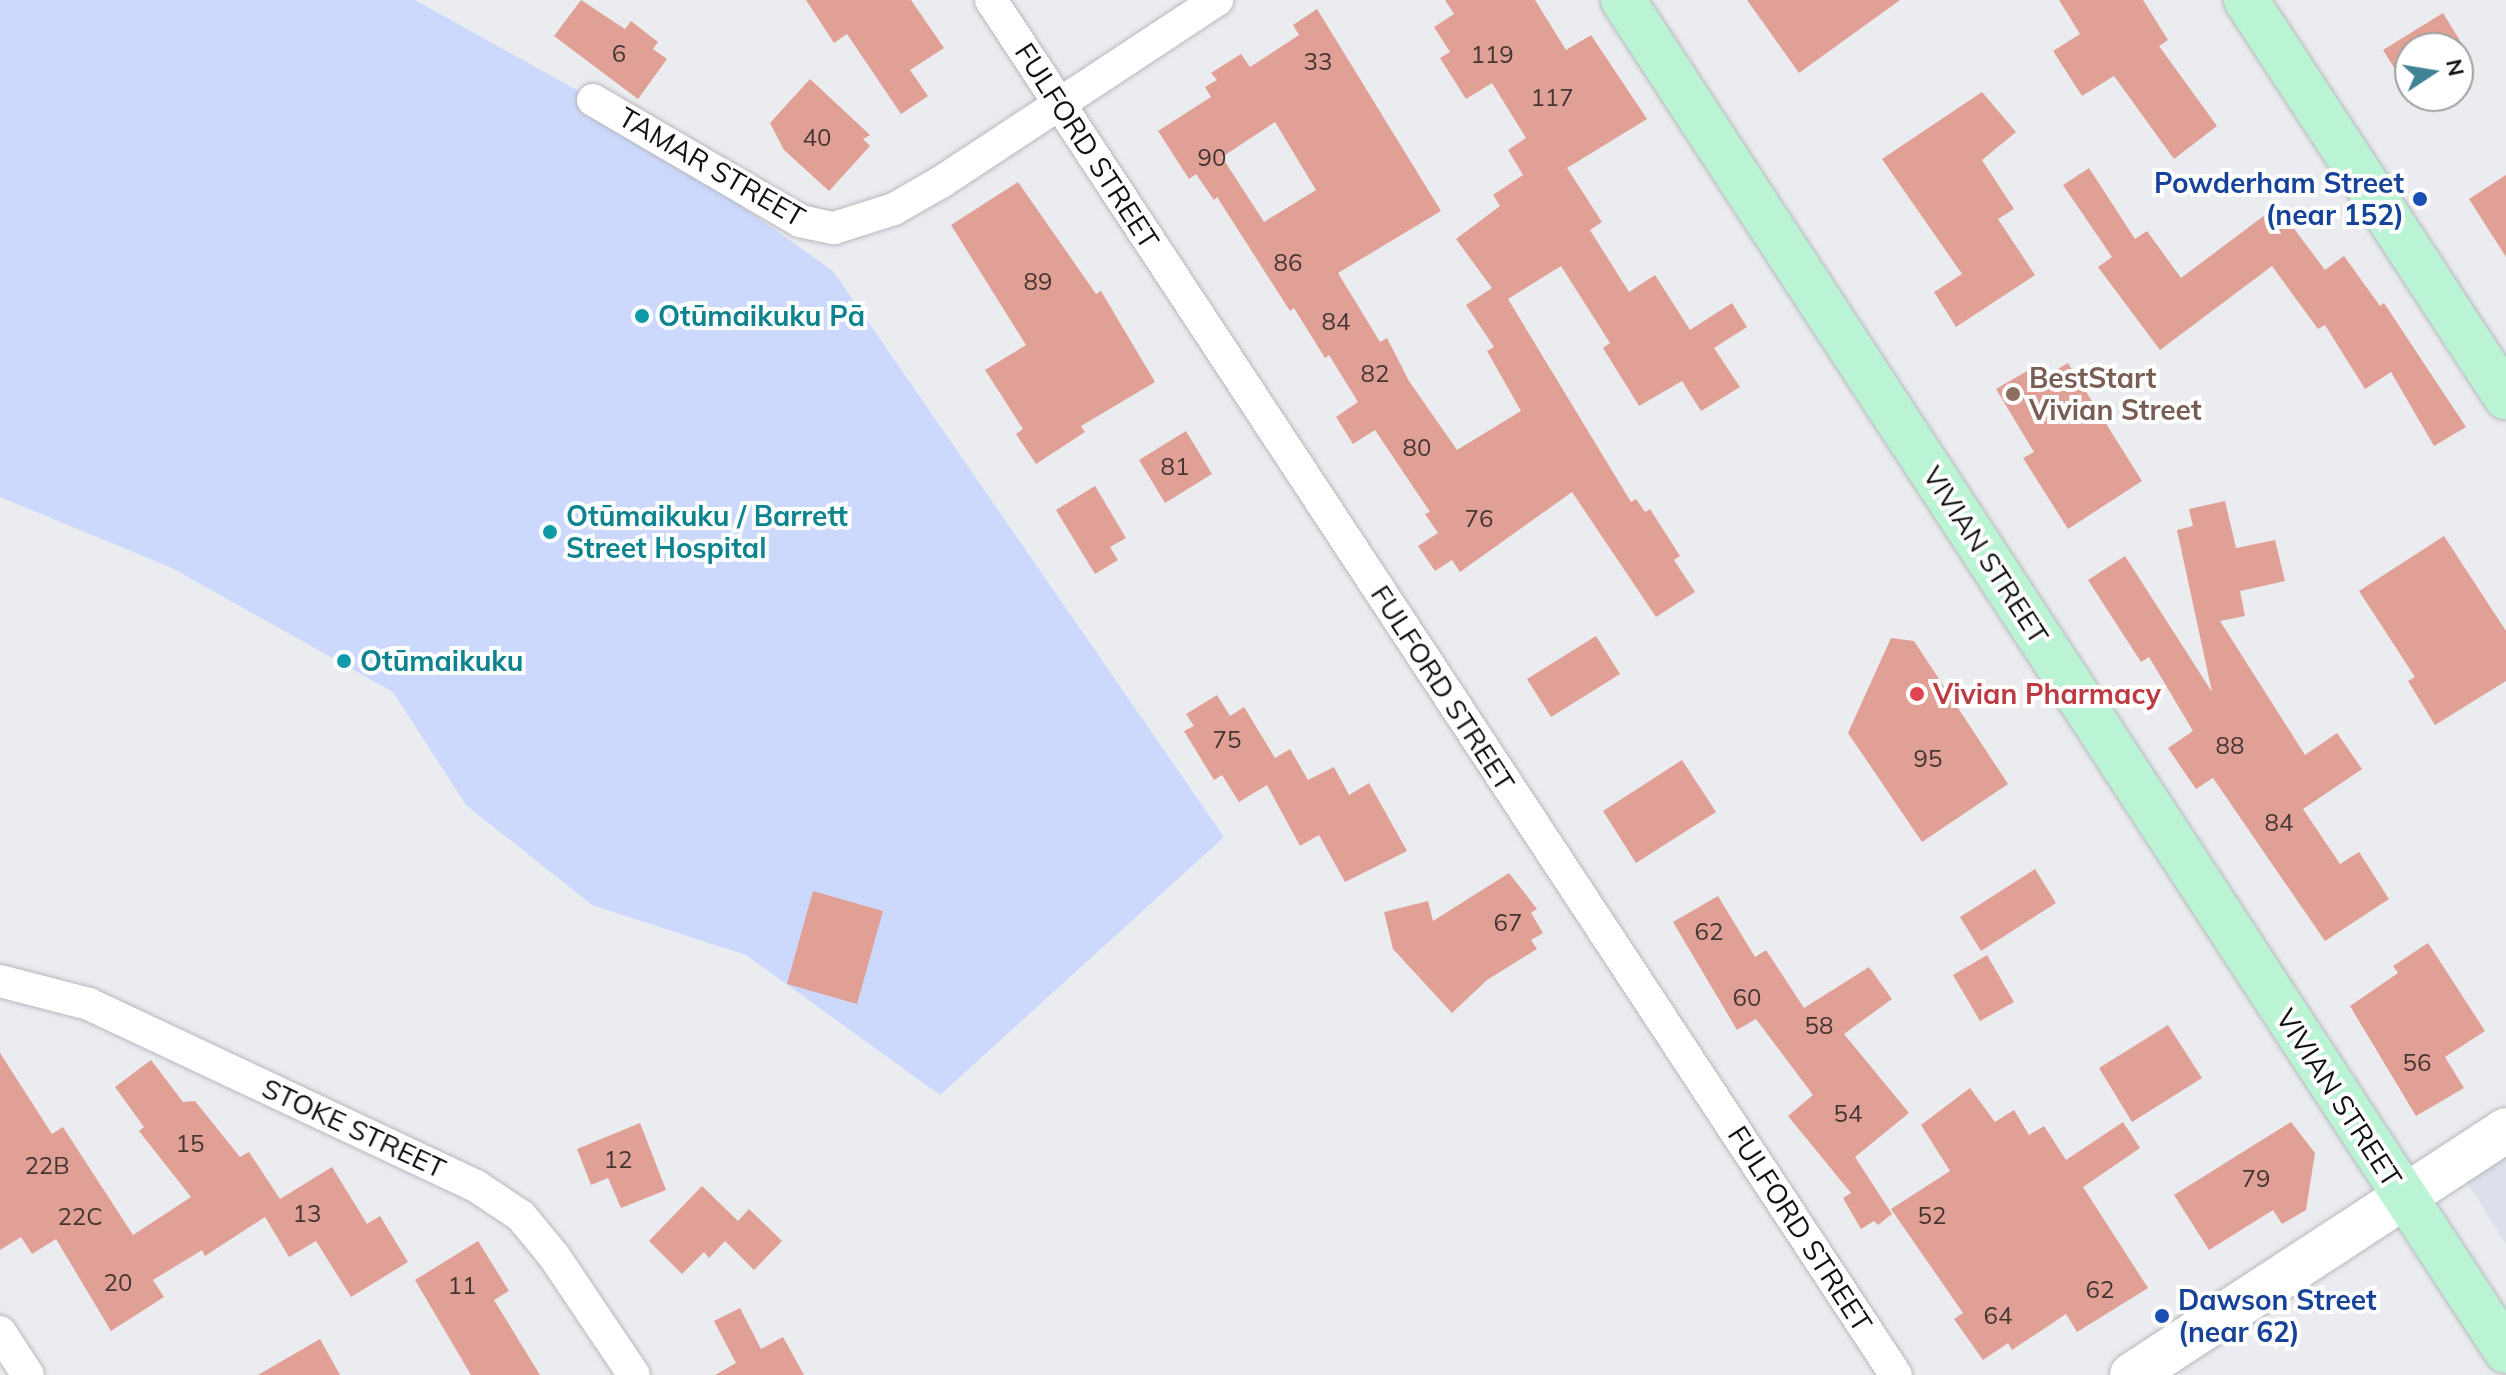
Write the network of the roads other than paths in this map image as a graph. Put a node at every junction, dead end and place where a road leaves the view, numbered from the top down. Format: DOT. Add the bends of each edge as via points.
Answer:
graph roads {
  1 [pos="991,0"];
  2 [pos="1217,0"];
  3 [pos="1623,0"];
  4 [pos="2246,0"];
  5 [pos="593,100"];
  6 [pos="1058,103"];
  7 [pos="2506,397"];
  8 [pos="0,981"];
  9 [pos="2506,1130"];
  10 [pos="2403,1197"];
  11 [pos="0,1332"];
  12 [pos="2506,1351"];
  13 [pos="28,1375"];
  14 [pos="634,1375"];
  15 [pos="1896,1375"];
  16 [pos="2132,1375"];
  1 -- 6 [label="street, FULFORD STREET"];
  2 -- 6 [label="street"];
  3 -- 10 [label="main road, VIVIAN STREET"];
  4 -- 7 [label="main road"];
  5 -- 6 [label="street, TAMAR STREET" via="800,221 834,228 894,209 990,152"];
  6 -- 15 [label="street, FULFORD STREET"];
  8 -- 14 [label="street, STOKE STREET" via="89,1004 476,1186 521,1216 538,1236"];
  9 -- 10 [label="street"];
  10 -- 12 [label="main road, VIVIAN STREET"];
  10 -- 16 [label="street"];
  11 -- 13 [label="street"];
}
